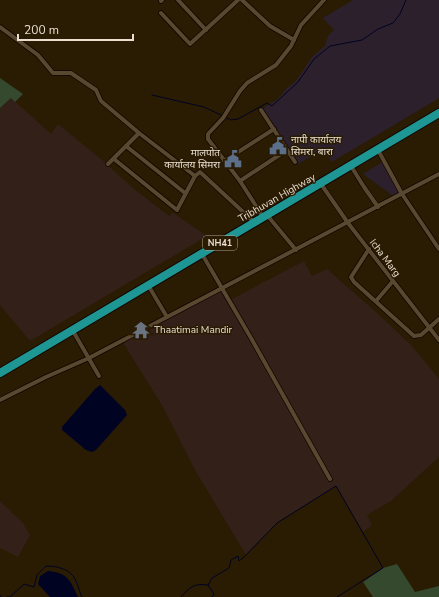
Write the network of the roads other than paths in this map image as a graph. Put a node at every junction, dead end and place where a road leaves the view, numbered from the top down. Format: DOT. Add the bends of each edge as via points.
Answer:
graph roads {
  1 [pos="178,0"];
  2 [pos="238,0"];
  3 [pos="242,0"];
  4 [pos="324,0"];
  5 [pos="161,12"];
  6 [pos="0,27"];
  7 [pos="206,30"];
  8 [pos="294,40"];
  9 [pos="261,110"];
  10 [pos="439,113"];
  11 [pos="274,129"];
  12 [pos="139,133"];
  13 [pos="126,146"];
  14 [pos="287,150"];
  15 [pos="378,150"];
  16 [pos="114,158"];
  17 [pos="224,160"];
  18 [pos="295,162"];
  19 [pos="108,164"];
  20 [pos="351,166"];
  21 [pos="439,174"];
  22 [pos="195,176"];
  23 [pos="240,181"];
  24 [pos="321,184"];
  25 [pos="185,193"];
  26 [pos="402,194"];
  27 [pos="378,207"];
  28 [pos="265,216"];
  29 [pos="254,222"];
  30 [pos="348,223"];
  31 [pos="368,249"];
  32 [pos="439,249"];
  33 [pos="296,250"];
  34 [pos="202,254"];
  35 [pos="393,281"];
  36 [pos="148,285"];
  37 [pos="223,289"];
  38 [pos="376,302"];
  39 [pos="168,317"];
  40 [pos="439,318"];
  41 [pos="429,328"];
  42 [pos="73,331"];
  43 [pos="439,340"];
  44 [pos="89,358"];
  45 [pos="0,373"];
  46 [pos="99,376"];
  47 [pos="0,400"];
  48 [pos="330,479"];
  1 -- 7 [label="street"];
  2 -- 7 [label="street"];
  3 -- 8 [label="street" via="270,26"];
  4 -- 8 [label="street" via="301,25"];
  5 -- 7 [label="street" via="190,44"];
  6 -- 12 [label="street" via="38,55 53,73 71,74 96,90 101,101"];
  8 -- 17 [label="street" via="276,65 247,83 208,134 208,139"];
  9 -- 11 [label="street"];
  10 -- 15 [label="highway, Tribhuvan Highway / NH41"];
  11 -- 14 [label="street"];
  11 -- 17 [label="street"];
  12 -- 13 [label="street"];
  12 -- 22 [label="street"];
  13 -- 16 [label="street"];
  13 -- 25 [label="street"];
  14 -- 18 [label="street"];
  14 -- 23 [label="street"];
  15 -- 20 [label="highway, Tribhuvan Highway / NH41"];
  15 -- 26 [label="street"];
  16 -- 19 [label="street"];
  16 -- 25 [label="street" via="177,210"];
  17 -- 23 [label="street"];
  20 -- 24 [label="highway, Tribhuvan Highway / NH41"];
  20 -- 27 [label="street"];
  21 -- 26 [label="street"];
  22 -- 25 [label="street"];
  22 -- 29 [label="street" via="200,172"];
  23 -- 28 [label="street"];
  24 -- 28 [label="highway, Tribhuvan Highway / NH41"];
  24 -- 30 [label="street, Icha Marg"];
  26 -- 27 [label="street"];
  26 -- 32 [label="street"];
  27 -- 30 [label="street"];
  28 -- 29 [label="highway, Tribhuvan Highway / NH41"];
  28 -- 33 [label="street"];
  29 -- 34 [label="highway, Tribhuvan Highway / NH41"];
  30 -- 31 [label="street, Icha Marg"];
  30 -- 33 [label="street"];
  31 -- 35 [label="street, Icha Marg"];
  31 -- 38 [label="street" via="352,277 354,282"];
  33 -- 37 [label="street"];
  34 -- 36 [label="highway, Tribhuvan Highway / NH41"];
  34 -- 37 [label="street"];
  35 -- 38 [label="street"];
  35 -- 41 [label="street, Icha Marg"];
  36 -- 39 [label="street"];
  36 -- 42 [label="highway, Tribhuvan Highway / NH41"];
  37 -- 39 [label="street"];
  37 -- 48 [label="street"];
  38 -- 41 [label="street" via="414,336 421,335"];
  39 -- 44 [label="street"];
  40 -- 41 [label="street"];
  41 -- 43 [label="street, Icha Marg"];
  42 -- 44 [label="street"];
  42 -- 45 [label="highway, Tribhuvan Highway / NH41"];
  44 -- 46 [label="street"];
  44 -- 47 [label="street"];
}
